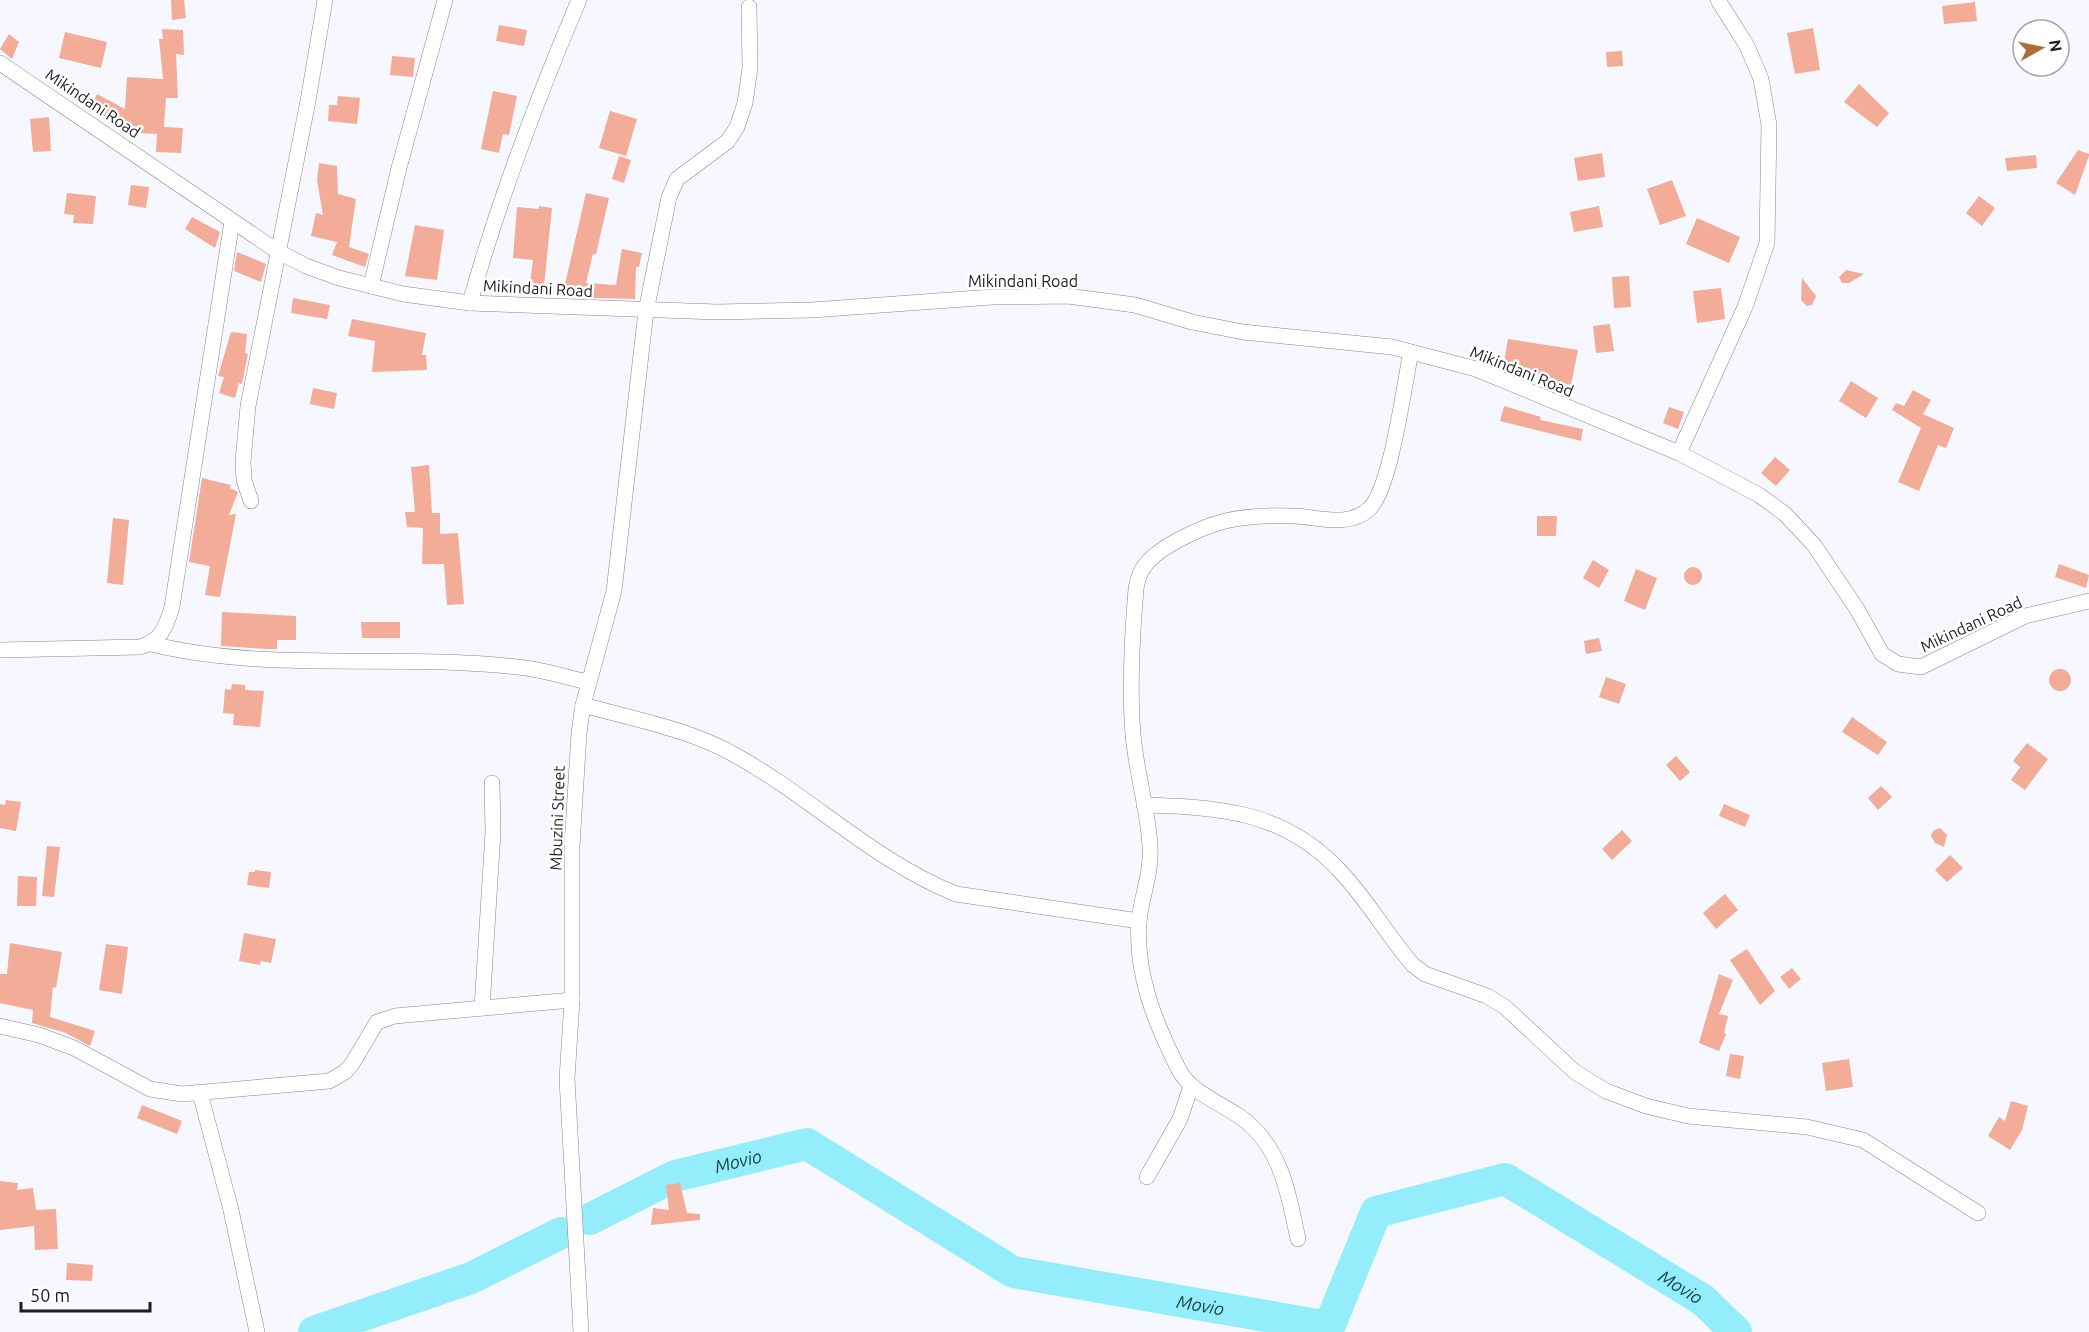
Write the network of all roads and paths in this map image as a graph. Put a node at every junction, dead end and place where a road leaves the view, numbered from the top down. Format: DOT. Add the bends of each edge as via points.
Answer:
graph roads {
  1 [pos="325,0"];
  2 [pos="445,0"];
  3 [pos="579,0"];
  4 [pos="1718,0"];
  5 [pos="749,7"];
  6 [pos="0,63"];
  7 [pos="232,221"];
  8 [pos="277,251"];
  9 [pos="371,286"];
  10 [pos="470,303"];
  11 [pos="646,311"];
  12 [pos="1411,352"];
  13 [pos="1679,453"];
  14 [pos="251,501"];
  15 [pos="2089,601"];
  16 [pos="151,644"];
  17 [pos="0,650"];
  18 [pos="588,682"];
  19 [pos="583,705"];
  20 [pos="492,783"];
  21 [pos="1144,804"];
  22 [pos="1139,921"];
  23 [pos="572,1000"];
  24 [pos="482,1008"];
  25 [pos="0,1026"];
  26 [pos="1191,1086"];
  27 [pos="200,1093"];
  28 [pos="1147,1177"];
  29 [pos="1978,1214"];
  30 [pos="1298,1239"];
  31 [pos="257,1332"];
  32 [pos="581,1332"];
  1 -- 8 [label="street" via="309,101"];
  2 -- 9 [label="street"];
  3 -- 10 [label="street" via="528,124"];
  4 -- 13 [label="street" via="1747,46 1761,79 1769,125 1767,243 1745,307"];
  5 -- 11 [label="street, Mbuzini Street" via="750,68 737,127 728,141 677,179 669,196"];
  6 -- 7 [label="street, Mikindani Road"];
  7 -- 8 [label="street, Mikindani Road"];
  7 -- 16 [label="street" via="171,606 160,636"];
  8 -- 9 [label="street, Mikindani Road" via="306,266"];
  8 -- 14 [label="street" via="244,438 244,480"];
  9 -- 10 [label="street, Mikindani Road"];
  10 -- 11 [label="street, Mikindani Road"];
  11 -- 12 [label="street, Mikindani Road" via="812,310 992,297 1068,296 1135,305 1243,332"];
  11 -- 18 [label="street, Mbuzini Street" via="614,591"];
  12 -- 13 [label="street, Mikindani Road" via="1476,369"];
  12 -- 21 [label="street" via="1388,467 1369,509 1355,518 1340,520 1292,516 1224,521 1178,540 1153,557 1141,571 1134,610 1132,696 1133,735"];
  13 -- 15 [label="street, Mikindani Road" via="1749,489 1785,514 1814,545 1882,654 1898,664 1921,667 2025,616"];
  16 -- 17 [label="street"];
  16 -- 18 [label="street" via="186,653 237,658 516,666"];
  18 -- 19 [label="street, Mbuzini Street"];
  19 -- 22 [label="street" via="706,741 732,753 866,845 935,886 956,894"];
  19 -- 23 [label="street, Mbuzini Street" via="575,782"];
  20 -- 24 [label="street" via="492,866"];
  21 -- 22 [label="street" via="1151,849"];
  21 -- 29 [label="street" via="1208,807 1250,815 1292,831 1338,868 1413,965 1425,974 1487,996 1505,1007 1575,1072 1606,1091 1688,1116 1807,1127 1863,1140"];
  22 -- 26 [label="street" via="1144,978 1154,1017 1182,1076"];
  23 -- 24 [label="street"];
  23 -- 32 [label="street, Mbuzini Street" via="567,1079"];
  24 -- 27 [label="street" via="384,1019 372,1028 345,1072 329,1081"];
  25 -- 27 [label="street" via="74,1048 150,1089"];
  26 -- 28 [label="street" via="1180,1119"];
  26 -- 30 [label="street" via="1264,1138 1286,1186"];
  27 -- 31 [label="street" via="231,1210"];
}
